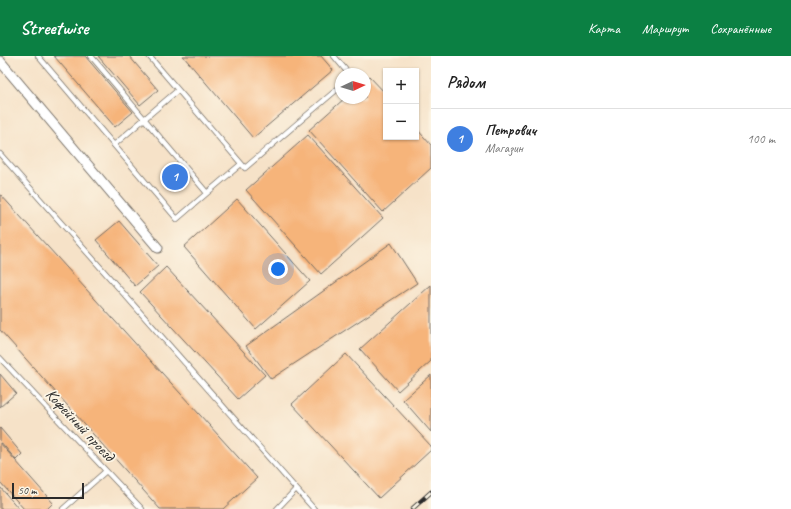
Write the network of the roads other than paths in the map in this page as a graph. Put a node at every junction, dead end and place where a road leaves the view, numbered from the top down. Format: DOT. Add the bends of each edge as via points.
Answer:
graph roads {
  1 [pos="38,56"];
  2 [pos="91,56"];
  3 [pos="149,56"];
  4 [pos="334,56"];
  5 [pos="0,61"];
  6 [pos="344,68"];
  7 [pos="178,90"];
  8 [pos="335,91"];
  9 [pos="144,119"];
  10 [pos="114,145"];
  11 [pos="0,154"];
  12 [pos="241,164"];
  13 [pos="207,192"];
  14 [pos="158,248"];
  15 [pos="0,358"];
  16 [pos="106,471"];
  17 [pos="296,489"];
  18 [pos="63,509"];
  19 [pos="142,509"];
  20 [pos="277,509"];
  21 [pos="314,509"];
  1 -- 10 [label="lane"];
  2 -- 9 [label="lane"];
  3 -- 7 [label="lane"];
  4 -- 6 [label="lane"];
  5 -- 14 [label="street"];
  7 -- 9 [label="lane"];
  7 -- 12 [label="lane"];
  8 -- 12 [label="lane" via="245,168"];
  9 -- 10 [label="lane"];
  9 -- 13 [label="lane"];
  10 -- 13 [label="lane" via="177,219"];
  11 -- 17 [label="lane"];
  12 -- 13 [label="lane"];
  15 -- 16 [label="lane, Кофейный проезд"];
  16 -- 18 [label="lane"];
  16 -- 19 [label="lane, Кофейный проезд"];
  17 -- 20 [label="lane"];
  17 -- 21 [label="lane"];
}
